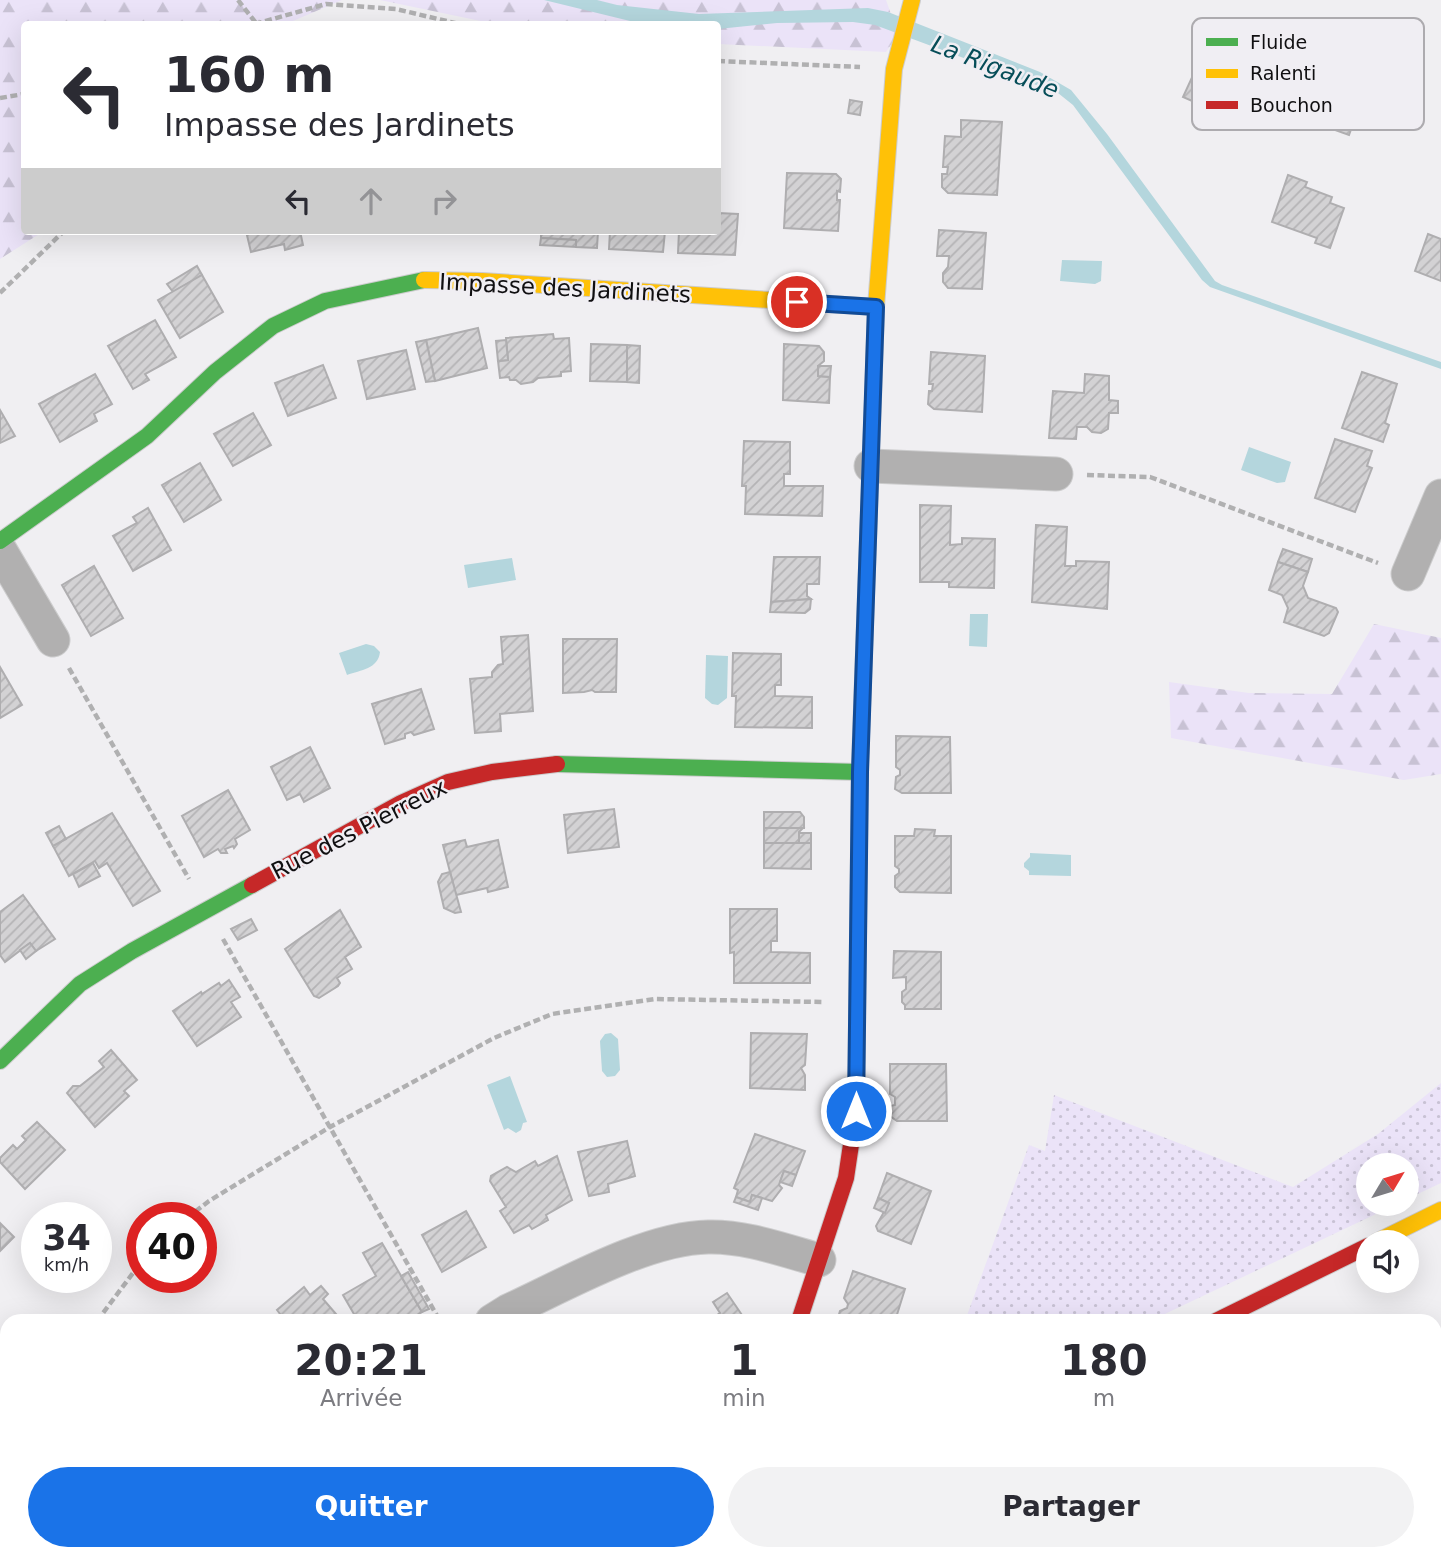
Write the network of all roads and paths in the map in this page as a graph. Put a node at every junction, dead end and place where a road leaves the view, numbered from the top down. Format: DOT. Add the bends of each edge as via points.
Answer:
graph roads {
  1 [pos="238,0"];
  2 [pos="912,0"];
  3 [pos="254,21"];
  4 [pos="266,21"];
  5 [pos="446,21"];
  6 [pos="721,61"];
  7 [pos="894,69"];
  8 [pos="21,94"];
  9 [pos="0,98"];
  10 [pos="60,235"];
  11 [pos="0,293"];
  12 [pos="876,307"];
  13 [pos="872,466"];
  14 [pos="1056,474"];
  15 [pos="1441,496"];
  16 [pos="0,541"];
  17 [pos="0,550"];
  18 [pos="1408,574"];
  19 [pos="53,640"];
  20 [pos="860,772"];
  21 [pos="206,908"];
  22 [pos="856,1003"];
  23 [pos="0,1061"];
  24 [pos="330,1126"];
  25 [pos="208,1202"];
  26 [pos="1441,1210"];
  27 [pos="1400,1230"];
  28 [pos="1356,1252"];
  29 [pos="819,1260"];
  30 [pos="126,1282"];
  31 [pos="102,1314"];
  32 [pos="436,1314"];
  33 [pos="504,1314"];
  34 [pos="801,1314"];
  35 [pos="1230,1314"];
  1 -- 3 [label="path"];
  2 -- 7 [label="street"];
  4 -- 5 [label="path" via="326,4 396,9"];
  6 -- 7 [label="path"];
  7 -- 12 [label="street"];
  8 -- 9 [label="path"];
  10 -- 11 [label="path"];
  12 -- 13 [label="street"];
  12 -- 16 [label="street, Impasse des Jardinets" via="422,280 325,301 273,326 147,436"];
  13 -- 14 [label="street"];
  13 -- 20 [label="street"];
  14 -- 18 [label="path" via="1150,477"];
  15 -- 18 [label="street"];
  17 -- 19 [label="street"];
  19 -- 21 [label="path"];
  20 -- 21 [label="street, Rue des Pierreux" via="552,764 492,772 448,782 401,803"];
  20 -- 22 [label="street"];
  21 -- 23 [label="street, Rue des Pierreux" via="80,984"];
  21 -- 24 [label="path"];
  22 -- 24 [label="path" via="655,999 552,1014 494,1038"];
  22 -- 29 [label="street" via="856,1111 846,1178"];
  24 -- 25 [label="path"];
  24 -- 32 [label="path"];
  26 -- 27 [label="street"];
  28 -- 35 [label="street"];
  29 -- 33 [label="street" via="756,1242 709,1236 659,1243"];
  29 -- 34 [label="street"];
  30 -- 31 [label="path"];
}
